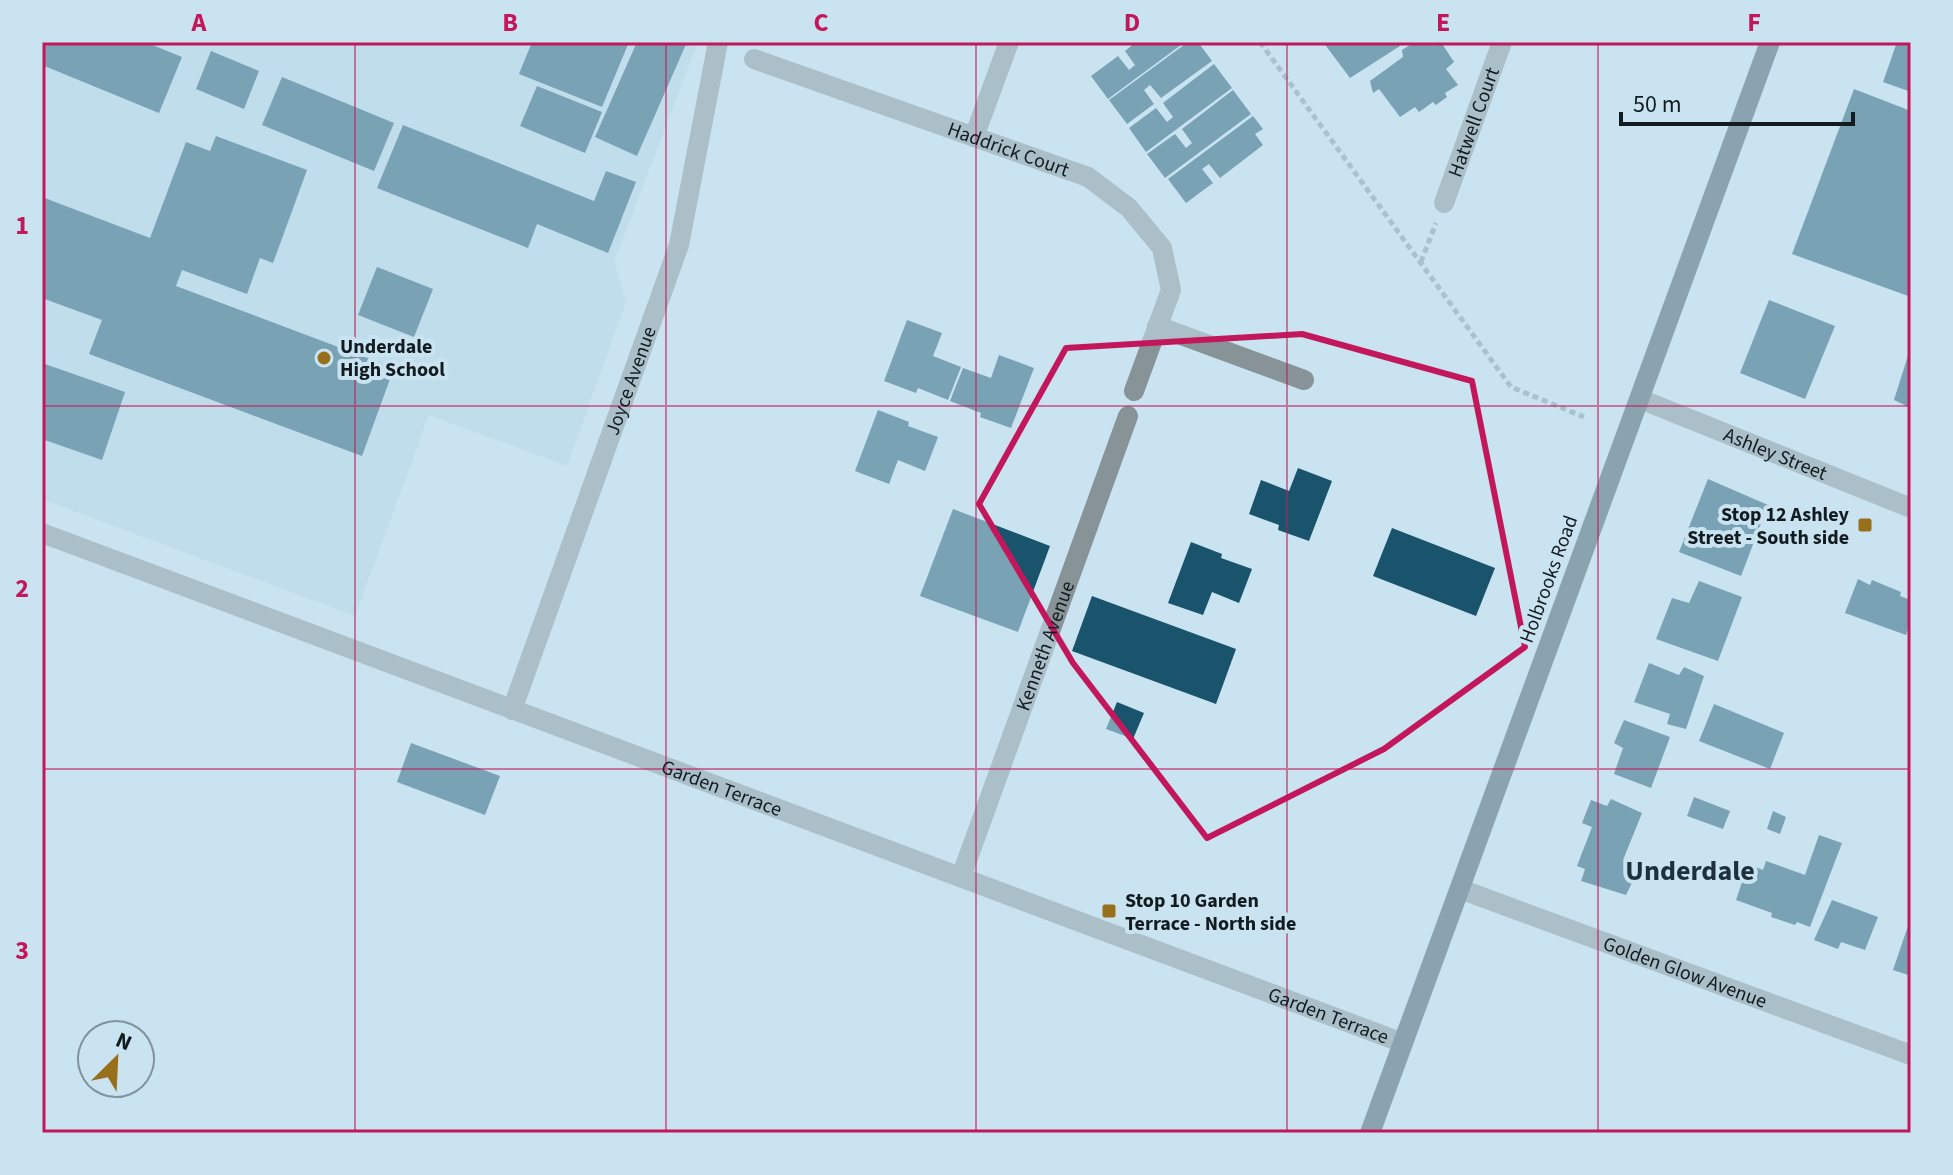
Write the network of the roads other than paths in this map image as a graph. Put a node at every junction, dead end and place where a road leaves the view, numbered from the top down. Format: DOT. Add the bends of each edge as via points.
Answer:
graph roads {
  1 [pos="718,42"];
  2 [pos="1009,42"];
  3 [pos="1502,42"];
  4 [pos="1770,42"];
  5 [pos="754,59"];
  6 [pos="974,137"];
  7 [pos="1444,203"];
  8 [pos="1157,326"];
  9 [pos="1304,380"];
  10 [pos="1134,391"];
  11 [pos="1640,399"];
  12 [pos="1128,416"];
  13 [pos="1911,508"];
  14 [pos="42,533"];
  15 [pos="512,710"];
  16 [pos="961,877"];
  17 [pos="1460,889"];
  18 [pos="1403,1043"];
  19 [pos="1911,1055"];
  20 [pos="1370,1133"];
  1 -- 15 [label="street, Joyce Avenue" via="679,245"];
  2 -- 6 [label="street"];
  3 -- 7 [label="street, Hatwell Court"];
  4 -- 11 [label="main road, Holbrooks Road"];
  5 -- 6 [label="street, Haddrick Court"];
  6 -- 8 [label="street, Haddrick Court" via="1088,177 1129,208 1162,248 1171,290"];
  8 -- 9 [label="street"];
  8 -- 10 [label="street, Haddrick Court"];
  11 -- 13 [label="street, Ashley Street"];
  11 -- 17 [label="main road, Holbrooks Road"];
  12 -- 16 [label="street, Kenneth Avenue"];
  14 -- 15 [label="street, Garden Terrace"];
  15 -- 16 [label="street, Garden Terrace"];
  16 -- 18 [label="street, Garden Terrace"];
  17 -- 18 [label="main road, Holbrooks Road"];
  17 -- 19 [label="street, Golden Glow Avenue"];
  18 -- 20 [label="main road, Holbrooks Road"];
}
